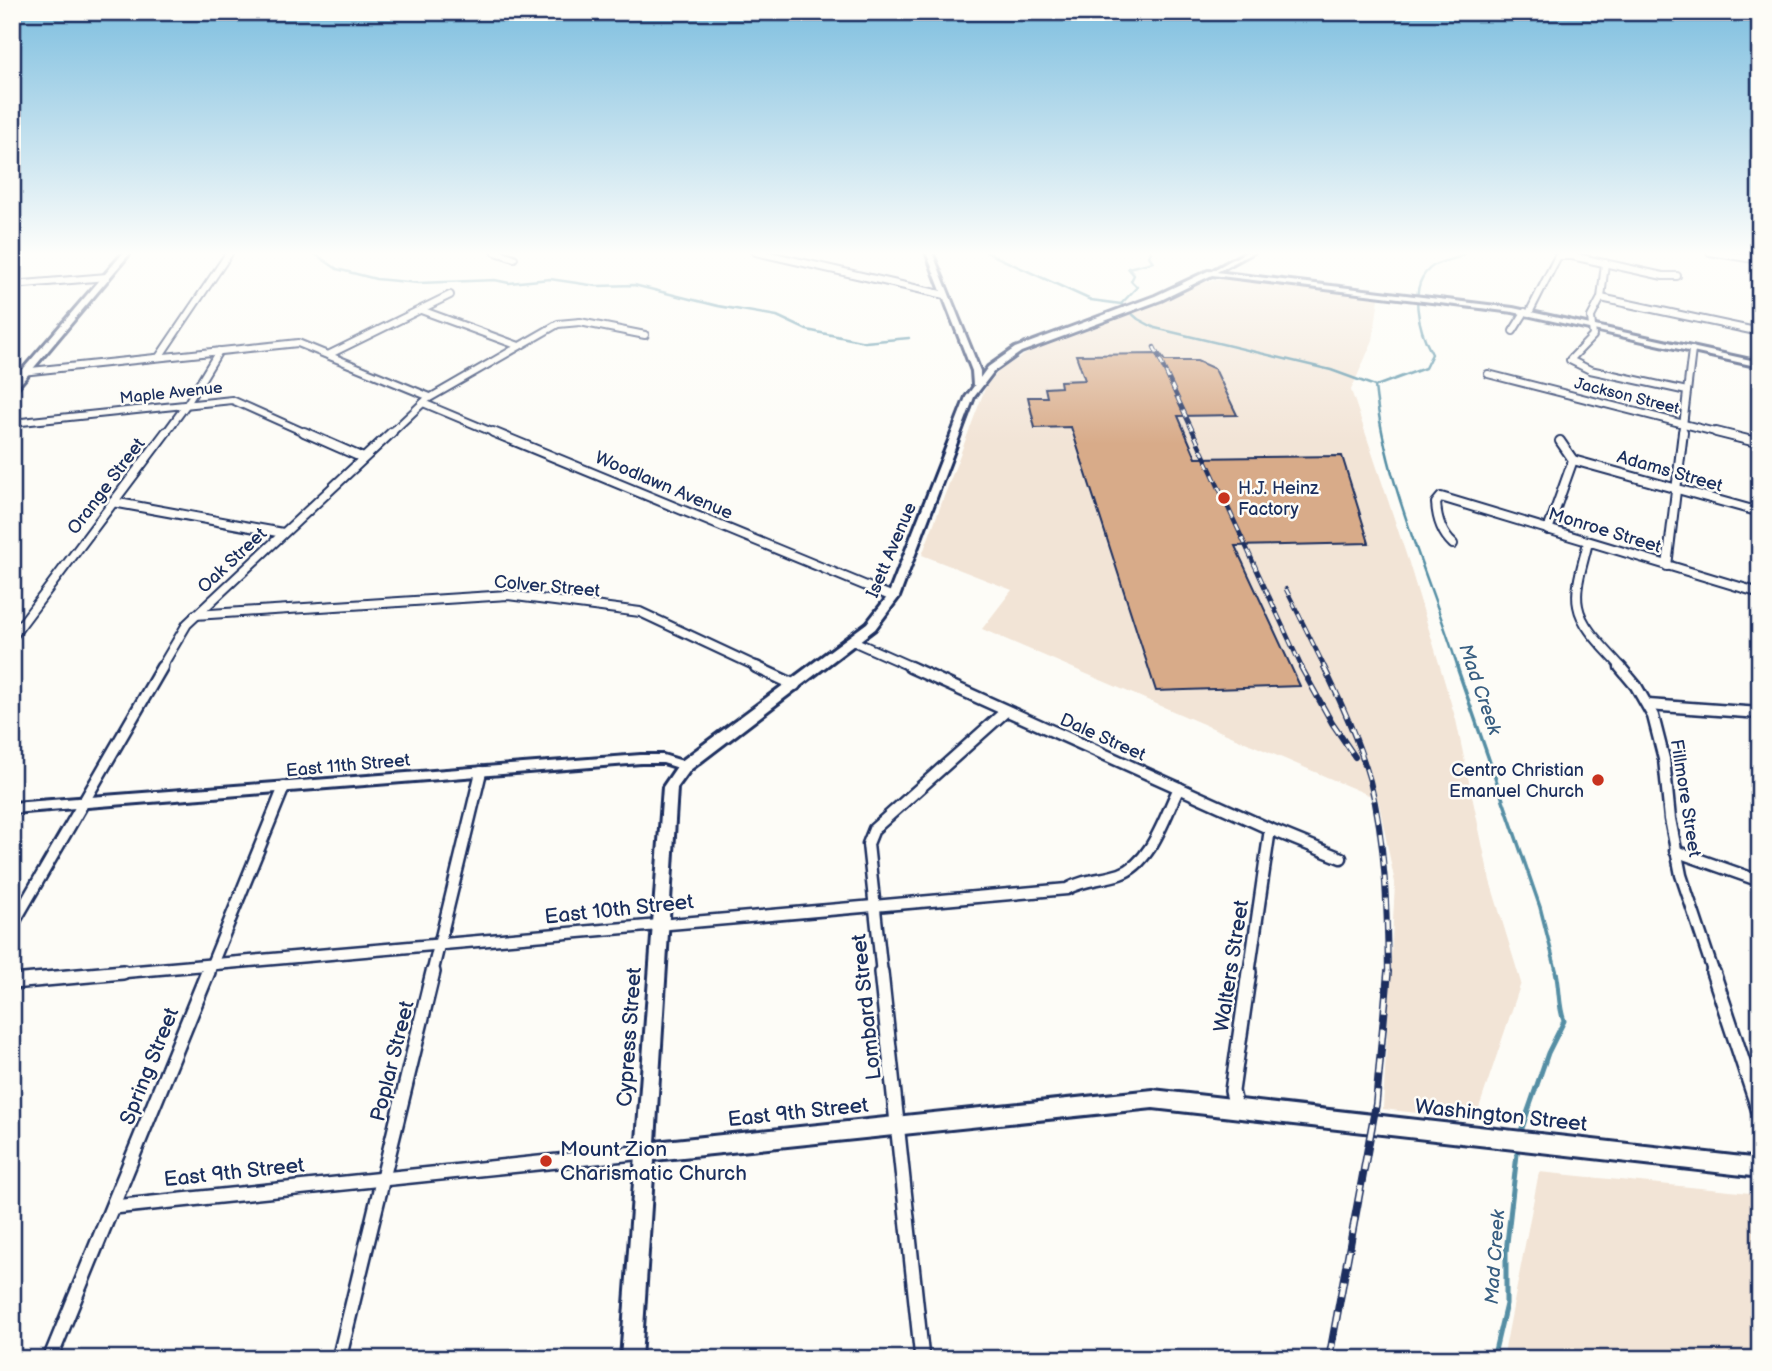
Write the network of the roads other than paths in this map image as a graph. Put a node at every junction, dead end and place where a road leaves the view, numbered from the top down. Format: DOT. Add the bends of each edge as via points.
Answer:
graph roads {
  1 [pos="74,316"];
  2 [pos="187,316"];
  3 [pos="409,316"];
  4 [pos="437,316"];
  5 [pos="953,316"];
  6 [pos="1108,316"];
  7 [pos="1525,316"];
  8 [pos="1541,316"];
  9 [pos="1592,316"];
  10 [pos="1685,316"];
  11 [pos="1591,327"];
  12 [pos="1513,331"];
  13 [pos="1760,332"];
  14 [pos="645,335"];
  15 [pos="519,346"];
  16 [pos="1692,350"];
  17 [pos="219,351"];
  18 [pos="328,355"];
  19 [pos="159,357"];
  20 [pos="1760,365"];
  21 [pos="27,371"];
  22 [pos="12,373"];
  23 [pos="1488,374"];
  24 [pos="976,385"];
  25 [pos="12,388"];
  26 [pos="1687,391"];
  27 [pos="430,397"];
  28 [pos="423,403"];
  29 [pos="187,404"];
  30 [pos="12,423"];
  31 [pos="1683,423"];
  32 [pos="1560,441"];
  33 [pos="1760,443"];
  34 [pos="363,458"];
  35 [pos="1573,460"];
  36 [pos="1675,488"];
  37 [pos="113,502"];
  38 [pos="1760,512"];
  39 [pos="1548,530"];
  40 [pos="283,533"];
  41 [pos="1588,542"];
  42 [pos="1453,544"];
  43 [pos="1667,566"];
  44 [pos="1760,593"];
  45 [pos="893,597"];
  46 [pos="195,615"];
  47 [pos="12,637"];
  48 [pos="853,641"];
  49 [pos="795,685"];
  50 [pos="1648,705"];
  51 [pos="1006,710"];
  52 [pos="1760,713"];
  53 [pos="685,766"];
  54 [pos="481,772"];
  55 [pos="284,787"];
  56 [pos="1179,788"];
  57 [pos="83,803"];
  58 [pos="12,808"];
  59 [pos="1270,829"];
  60 [pos="1675,851"];
  61 [pos="1341,858"];
  62 [pos="1760,881"];
  63 [pos="875,905"];
  64 [pos="659,925"];
  65 [pos="12,926"];
  66 [pos="439,944"];
  67 [pos="211,965"];
  68 [pos="12,982"];
  69 [pos="1236,1108"];
  70 [pos="1760,1114"];
  71 [pos="898,1126"];
  72 [pos="644,1152"];
  73 [pos="1760,1168"];
  74 [pos="382,1180"];
  75 [pos="114,1207"];
  76 [pos="50,1359"];
  77 [pos="339,1359"];
  78 [pos="631,1359"];
  79 [pos="922,1359"];
  1 -- 21 [label="main road"];
  2 -- 19 [label="street"];
  3 -- 18 [label="street"];
  4 -- 15 [label="street"];
  5 -- 24 [label="street" via="976,372"];
  6 -- 24 [label="main road" via="1029,344 990,369"];
  7 -- 12 [label="street"];
  8 -- 11 [label="main road"];
  9 -- 11 [label="street"];
  10 -- 13 [label="street"];
  11 -- 16 [label="main road"];
  11 -- 26 [label="street" via="1593,336 1571,358 1574,363"];
  14 -- 15 [label="street, Oak Street" via="562,323"];
  15 -- 27 [label="street, Oak Street"];
  16 -- 20 [label="main road"];
  16 -- 26 [label="street"];
  17 -- 18 [label="street" via="298,344"];
  17 -- 19 [label="street"];
  17 -- 29 [label="street, Orange Street"];
  18 -- 27 [label="street"];
  19 -- 21 [label="street"];
  21 -- 22 [label="street"];
  21 -- 25 [label="main road"];
  23 -- 31 [label="street, Jackson Street"];
  24 -- 45 [label="main road, Isett Avenue"];
  26 -- 31 [label="street"];
  27 -- 28 [label="street, Oak Street"];
  28 -- 34 [label="street, Oak Street"];
  28 -- 45 [label="street, Woodlawn Avenue"];
  29 -- 30 [label="street, Maple Avenue"];
  29 -- 34 [label="street, Maple Avenue" via="236,401"];
  29 -- 37 [label="street, Orange Street"];
  31 -- 33 [label="street, Jackson Street"];
  31 -- 36 [label="street"];
  32 -- 35 [label="street"];
  34 -- 40 [label="street, Oak Street"];
  35 -- 36 [label="street, Adams Street"];
  35 -- 39 [label="street"];
  36 -- 38 [label="street, Adams Street"];
  36 -- 43 [label="street"];
  37 -- 40 [label="street"];
  37 -- 47 [label="street, Orange Street"];
  39 -- 41 [label="street, Monroe Street"];
  39 -- 42 [label="street, Monroe Street" via="1441,498 1436,510 1445,537"];
  40 -- 46 [label="street, Oak Street"];
  41 -- 43 [label="street, Monroe Street"];
  41 -- 50 [label="street, Fillmore Street" via="1578,609"];
  43 -- 44 [label="street, Monroe Street"];
  45 -- 48 [label="main road, Isett Avenue"];
  46 -- 49 [label="street, Colver Street" via="508,595 640,612"];
  46 -- 57 [label="street, Oak Street"];
  48 -- 49 [label="main road, Isett Avenue"];
  48 -- 51 [label="street, Dale Street"];
  49 -- 53 [label="main road, Isett Avenue"];
  50 -- 52 [label="street"];
  50 -- 60 [label="street, Fillmore Street" via="1662,747"];
  51 -- 56 [label="street, Dale Street"];
  51 -- 63 [label="street, Lombard Street" via="874,829 868,844"];
  53 -- 54 [label="street, East 11th Street" via="641,759"];
  53 -- 64 [label="main road, Cypress Street" via="674,778 667,806"];
  54 -- 55 [label="street, East 11th Street"];
  54 -- 66 [label="street, Poplar Street"];
  55 -- 57 [label="street, East 11th Street"];
  55 -- 67 [label="street, Spring Street"];
  56 -- 59 [label="street, Dale Street"];
  56 -- 63 [label="street, East 10th Street" via="1143,858 1121,874 1088,878 1066,889"];
  57 -- 58 [label="street, East 11th Street"];
  57 -- 65 [label="street, Oak Street"];
  59 -- 61 [label="street, Dale Street"];
  59 -- 69 [label="street, Walters Street" via="1232,1091"];
  60 -- 62 [label="street"];
  60 -- 70 [label="street, Fillmore Street"];
  63 -- 64 [label="street, East 10th Street"];
  63 -- 71 [label="street, Lombard Street"];
  64 -- 66 [label="street, East 10th Street"];
  64 -- 72 [label="main road, Cypress Street"];
  66 -- 67 [label="street, East 10th Street"];
  66 -- 74 [label="street, Poplar Street"];
  67 -- 68 [label="street, East 10th Street"];
  67 -- 75 [label="street, Spring Street"];
  69 -- 71 [label="main road, East 9th Street" via="1153,1099"];
  69 -- 73 [label="main road, Washington Street"];
  71 -- 72 [label="main road, East 9th Street"];
  71 -- 79 [label="street, Lombard Street"];
  72 -- 74 [label="street, East 9th Street"];
  72 -- 78 [label="main road, Cypress Street"];
  74 -- 75 [label="street, East 9th Street"];
  74 -- 77 [label="street, Poplar Street"];
  75 -- 76 [label="street, Spring Street"];
}
